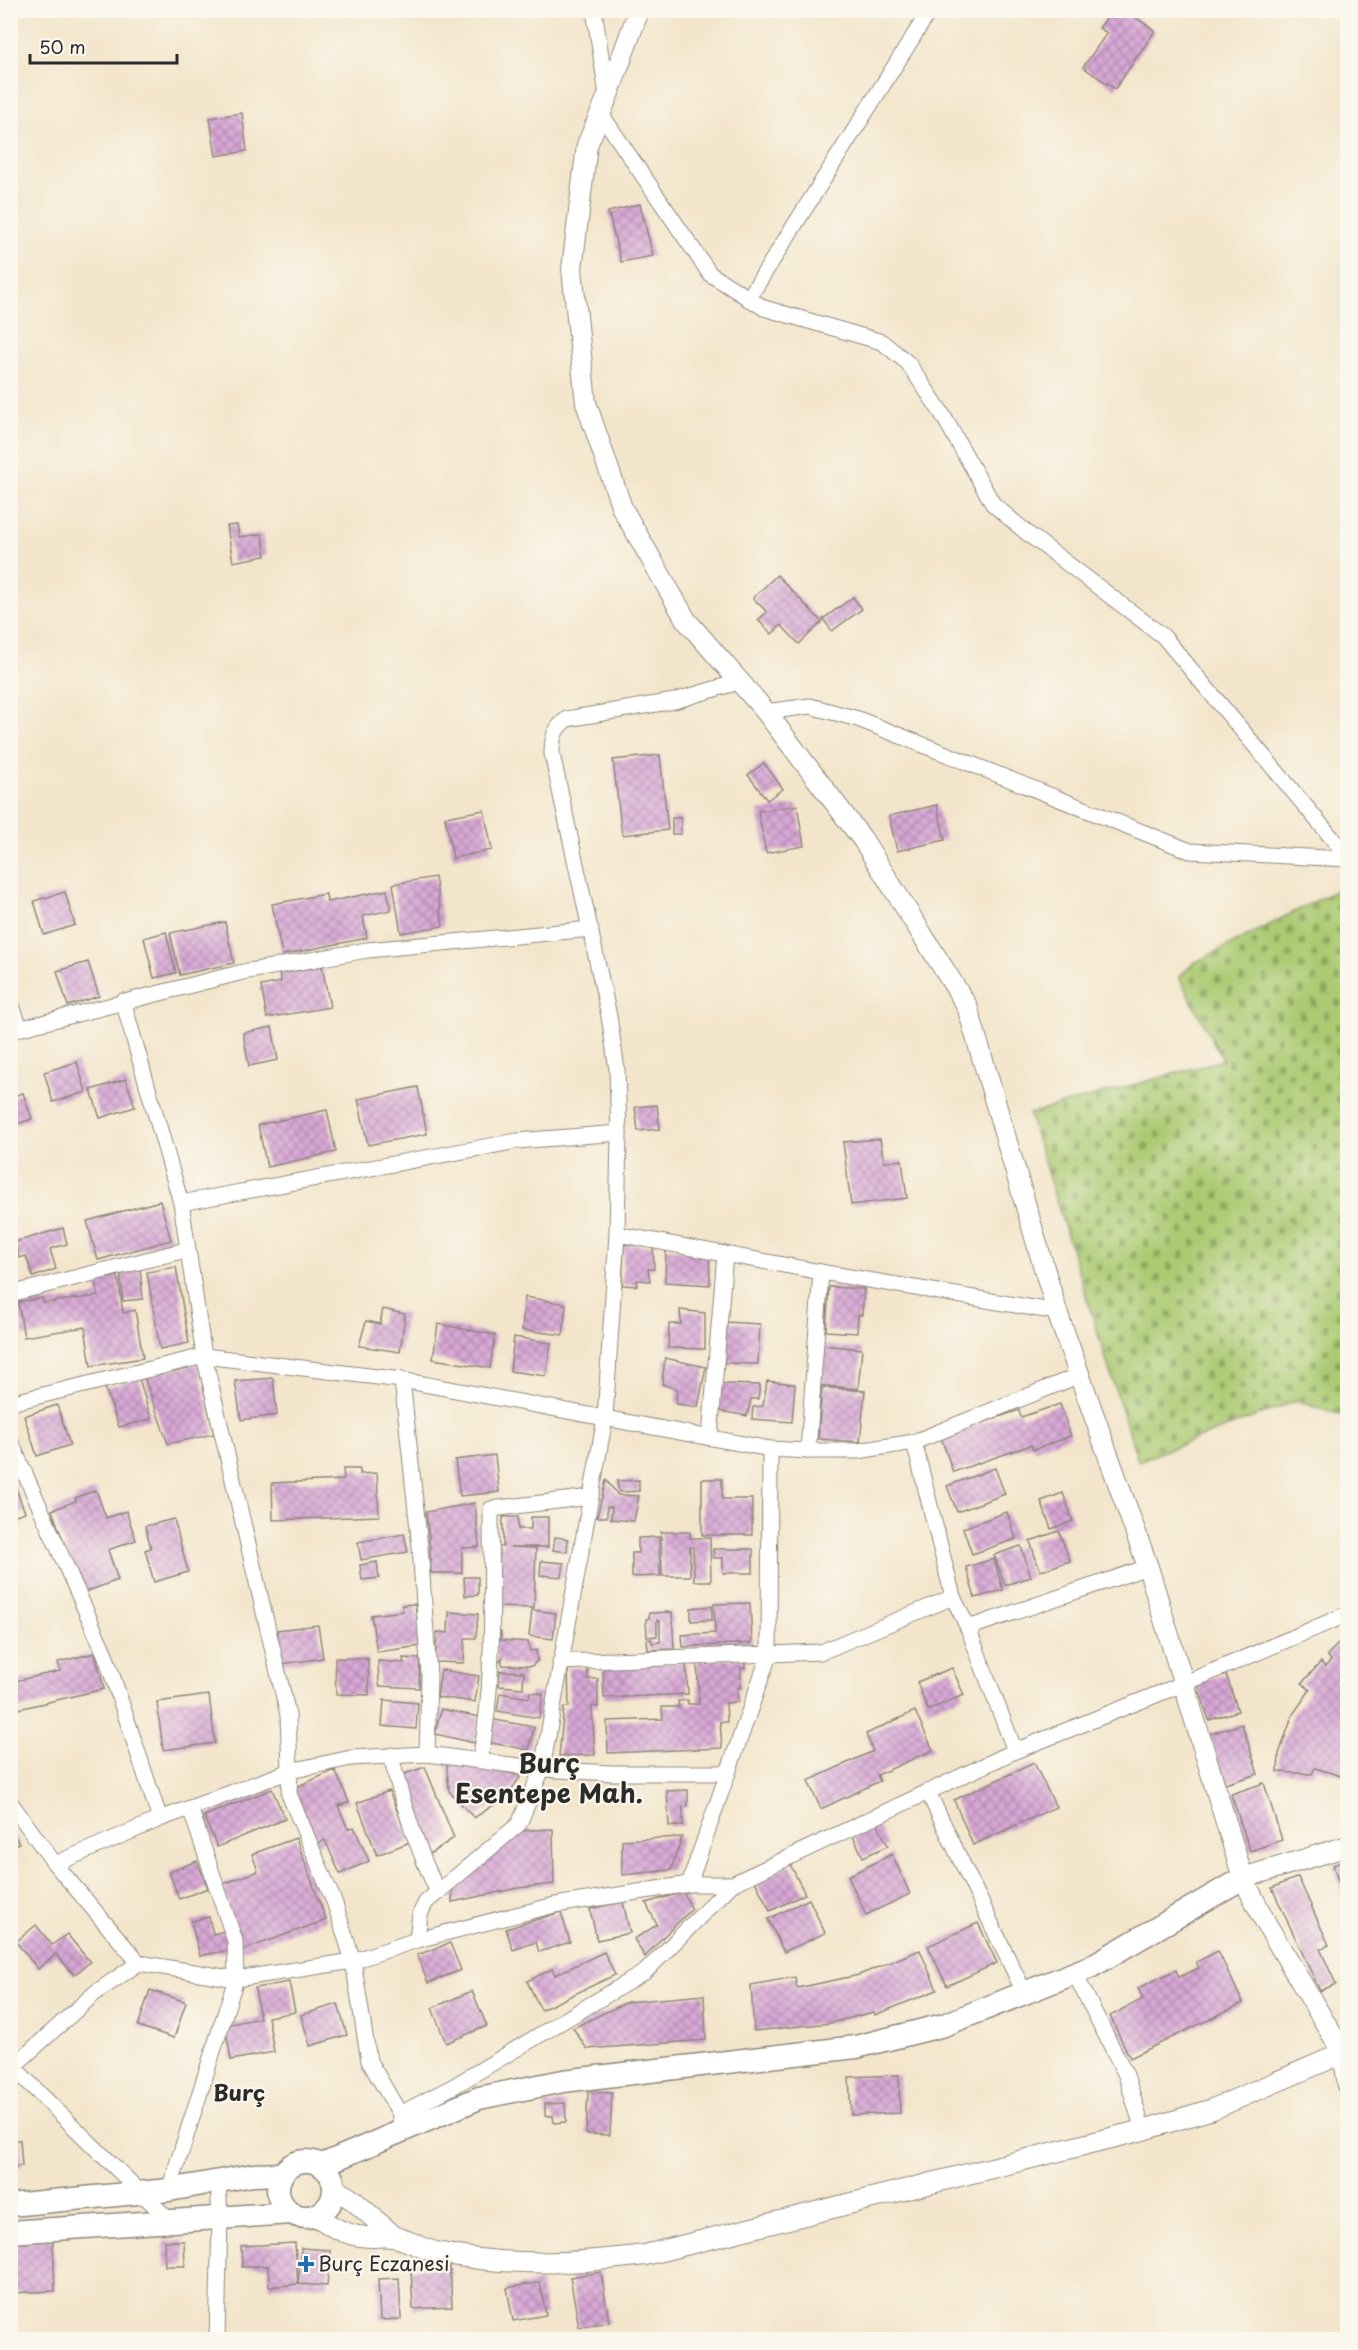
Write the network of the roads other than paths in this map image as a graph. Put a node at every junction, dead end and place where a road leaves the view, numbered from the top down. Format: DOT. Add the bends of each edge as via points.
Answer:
graph roads {
  1 [pos="594,10"];
  2 [pos="639,10"];
  3 [pos="930,10"];
  4 [pos="604,106"];
  5 [pos="748,299"];
  6 [pos="738,682"];
  7 [pos="766,712"];
  8 [pos="1347,858"];
  9 [pos="591,929"];
  10 [pos="10,1000"];
  11 [pos="123,1001"];
  12 [pos="15,1030"];
  13 [pos="619,1133"];
  14 [pos="181,1203"];
  15 [pos="617,1234"];
  16 [pos="186,1250"];
  17 [pos="725,1254"];
  18 [pos="821,1272"];
  19 [pos="10,1294"];
  20 [pos="1057,1312"];
  21 [pos="204,1356"];
  22 [pos="1080,1375"];
  23 [pos="402,1380"];
  24 [pos="10,1403"];
  25 [pos="605,1418"];
  26 [pos="710,1437"];
  27 [pos="10,1440"];
  28 [pos="914,1442"];
  29 [pos="770,1449"];
  30 [pos="808,1451"];
  31 [pos="591,1497"];
  32 [pos="1148,1567"];
  33 [pos="953,1597"];
  34 [pos="1347,1614"];
  35 [pos="968,1628"];
  36 [pos="769,1654"];
  37 [pos="560,1662"];
  38 [pos="1183,1684"];
  39 [pos="1015,1751"];
  40 [pos="427,1754"];
  41 [pos="391,1755"];
  42 [pos="480,1760"];
  43 [pos="542,1768"];
  44 [pos="290,1771"];
  45 [pos="728,1773"];
  46 [pos="928,1792"];
  47 [pos="10,1802"];
  48 [pos="190,1808"];
  49 [pos="160,1819"];
  50 [pos="1347,1846"];
  51 [pos="55,1864"];
  52 [pos="1243,1878"];
  53 [pos="689,1884"];
  54 [pos="732,1884"];
  55 [pos="437,1891"];
  56 [pos="417,1941"];
  57 [pos="352,1961"];
  58 [pos="139,1963"];
  59 [pos="1075,1974"];
  60 [pos="236,1979"];
  61 [pos="1025,1994"];
  62 [pos="1345,2052"];
  63 [pos="12,2064"];
  64 [pos="1347,2085"];
  65 [pos="401,2122"];
  66 [pos="1143,2130"];
  67 [pos="322,2165"];
  68 [pos="282,2174"];
  69 [pos="218,2181"];
  70 [pos="335,2188"];
  71 [pos="169,2190"];
  72 [pos="141,2193"];
  73 [pos="10,2205"];
  74 [pos="291,2213"];
  75 [pos="317,2216"];
  76 [pos="220,2218"];
  77 [pos="170,2221"];
  78 [pos="10,2232"];
  79 [pos="394,2237"];
  80 [pos="217,2340"];
  1 -- 4 [label="street"];
  2 -- 4 [label="street"];
  3 -- 5 [label="street"];
  4 -- 5 [label="street" via="710,274"];
  4 -- 6 [label="street" via="587,145 572,268 586,403 622,508 686,620"];
  5 -- 8 [label="street" via="764,308 882,342 908,363 993,504 1163,636"];
  6 -- 7 [label="street"];
  6 -- 9 [label="street" via="674,701 567,720 557,727 552,754"];
  7 -- 8 [label="street" via="810,706 858,719 1190,851"];
  7 -- 20 [label="street" via="863,840 967,1006"];
  9 -- 11 [label="street" via="367,950 243,972"];
  9 -- 13 [label="street" via="617,1070"];
  10 -- 12 [label="street"];
  11 -- 12 [label="street"];
  11 -- 14 [label="street"];
  13 -- 14 [label="street" via="517,1140"];
  13 -- 15 [label="street"];
  14 -- 16 [label="street"];
  15 -- 17 [label="street"];
  15 -- 25 [label="street"];
  16 -- 19 [label="street"];
  16 -- 21 [label="street"];
  17 -- 18 [label="street"];
  17 -- 26 [label="street"];
  18 -- 20 [label="street"];
  18 -- 30 [label="street"];
  20 -- 22 [label="street"];
  21 -- 23 [label="street"];
  21 -- 24 [label="street"];
  21 -- 44 [label="street" via="288,1714"];
  22 -- 28 [label="street"];
  22 -- 32 [label="street"];
  23 -- 25 [label="street"];
  23 -- 40 [label="street" via="429,1676"];
  25 -- 26 [label="street"];
  25 -- 31 [label="street"];
  26 -- 29 [label="street"];
  27 -- 49 [label="street" via="105,1654"];
  28 -- 30 [label="street" via="858,1451"];
  28 -- 33 [label="street"];
  29 -- 30 [label="street"];
  29 -- 36 [label="street"];
  31 -- 37 [label="street"];
  31 -- 42 [label="street" via="491,1509 491,1684"];
  32 -- 35 [label="street"];
  32 -- 38 [label="street"];
  33 -- 35 [label="street"];
  33 -- 36 [label="street" via="821,1652"];
  34 -- 38 [label="street"];
  35 -- 39 [label="street"];
  36 -- 37 [label="street"];
  36 -- 45 [label="street"];
  37 -- 43 [label="street"];
  38 -- 39 [label="street"];
  38 -- 52 [label="street"];
  39 -- 46 [label="street"];
  40 -- 41 [label="street"];
  40 -- 42 [label="street"];
  41 -- 44 [label="street" via="351,1758"];
  41 -- 55 [label="street" via="414,1841"];
  42 -- 43 [label="street"];
  43 -- 45 [label="street" via="611,1773"];
  43 -- 55 [label="street" via="519,1824"];
  44 -- 48 [label="street"];
  44 -- 57 [label="street" via="289,1794 335,1904"];
  45 -- 53 [label="street"];
  46 -- 54 [label="street"];
  46 -- 61 [label="street"];
  47 -- 51 [label="street"];
  48 -- 49 [label="street"];
  48 -- 60 [label="street" via="235,1941"];
  49 -- 51 [label="street"];
  50 -- 52 [label="street"];
  51 -- 58 [label="street"];
  52 -- 59 [label="main road"];
  52 -- 62 [label="street" via="1267,1925"];
  53 -- 54 [label="street"];
  53 -- 56 [label="street" via="555,1905"];
  54 -- 65 [label="street" via="645,1972"];
  55 -- 56 [label="street" via="420,1914"];
  56 -- 57 [label="street"];
  57 -- 60 [label="street"];
  57 -- 65 [label="street" via="369,2061"];
  58 -- 60 [label="street"];
  58 -- 63 [label="street" via="95,1993"];
  59 -- 61 [label="main road"];
  59 -- 66 [label="street" via="1126,2075"];
  60 -- 71 [label="street"];
  61 -- 65 [label="main road" via="944,2025 856,2047 563,2081 479,2098"];
  62 -- 64 [label="street"];
  62 -- 66 [label="street" via="1213,2109"];
  63 -- 72 [label="street"];
  65 -- 67 [label="main road"];
  66 -- 79 [label="street" via="645,2255 579,2263 487,2261 434,2252"];
  67 -- 68 [label="main road" via="296,2163"];
  67 -- 70 [label="main road"];
  68 -- 69 [label="main road"];
  68 -- 74 [label="main road" via="278,2191"];
  69 -- 71 [label="main road"];
  69 -- 76 [label="street"];
  70 -- 75 [label="main road" via="330,2205"];
  70 -- 79 [label="street"];
  71 -- 72 [label="main road"];
  72 -- 73 [label="main road"];
  72 -- 77 [label="street"];
  74 -- 75 [label="main road" via="299,2217"];
  74 -- 76 [label="main road"];
  75 -- 79 [label="street" via="344,2233"];
  76 -- 77 [label="main road"];
  76 -- 80 [label="street"];
  77 -- 78 [label="main road"];
}
